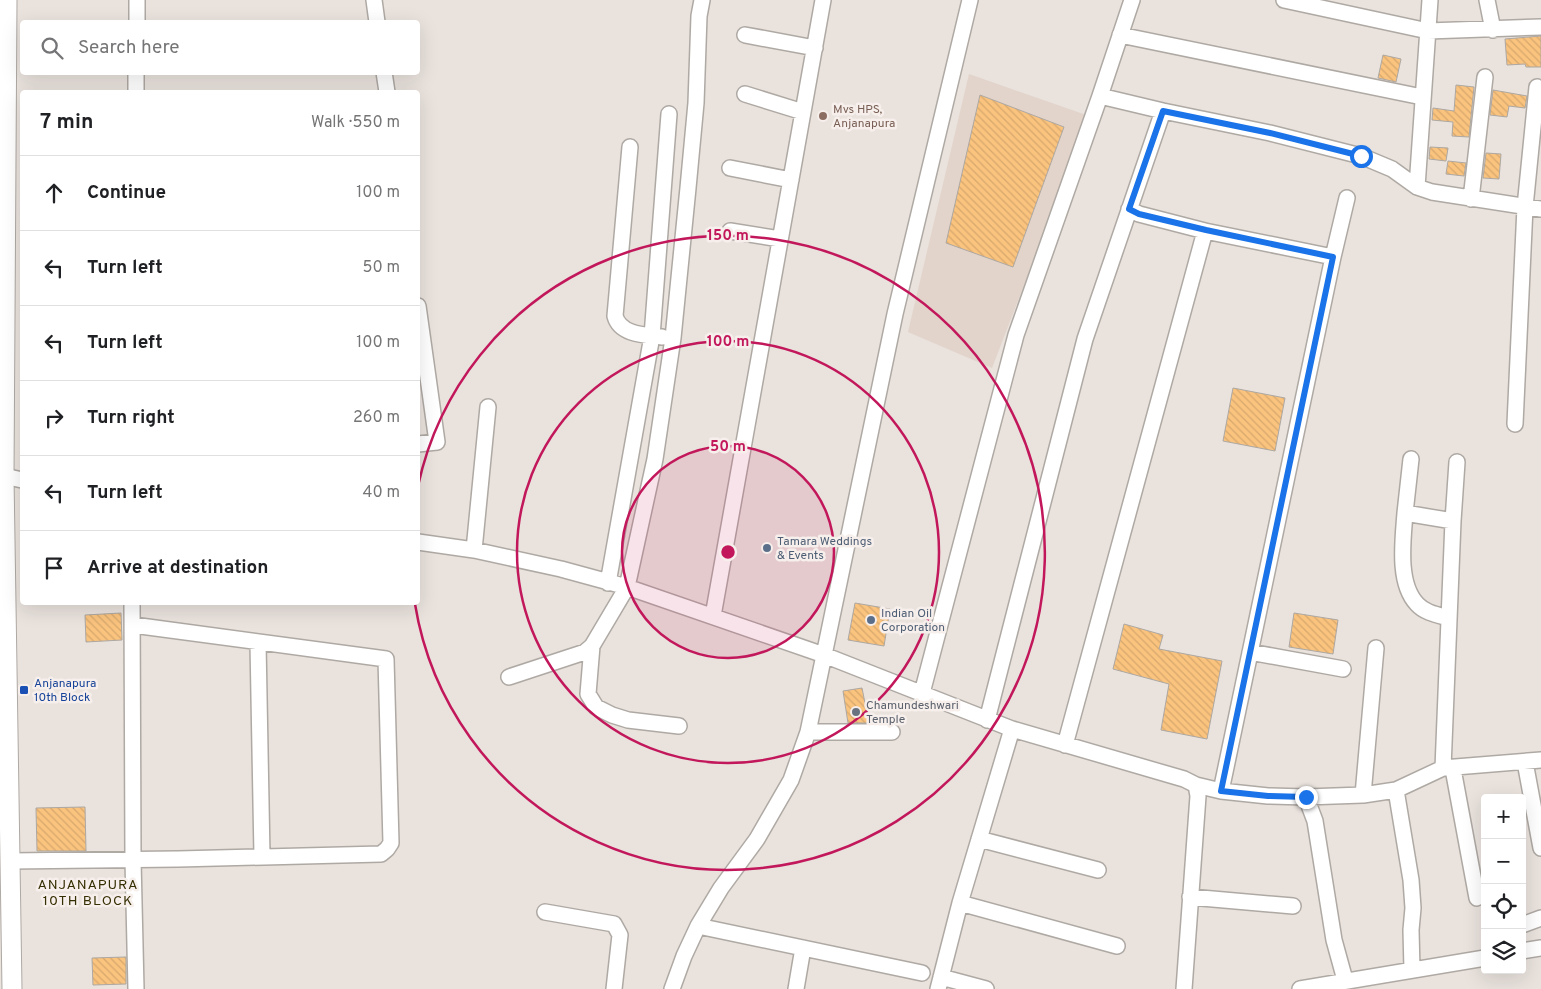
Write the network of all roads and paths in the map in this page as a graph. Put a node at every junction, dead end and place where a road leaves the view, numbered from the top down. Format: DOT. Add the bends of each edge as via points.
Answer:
graph roads {
  1 [pos="7,0"];
  2 [pos="137,0"];
  3 [pos="374,0"];
  4 [pos="702,0"];
  5 [pos="823,0"];
  6 [pos="970,0"];
  7 [pos="1132,0"];
  8 [pos="1284,0"];
  9 [pos="1430,0"];
  10 [pos="1486,0"];
  11 [pos="137,20"];
  12 [pos="377,20"];
  13 [pos="1541,27"];
  14 [pos="1493,30"];
  15 [pos="1428,31"];
  16 [pos="745,35"];
  17 [pos="1120,35"];
  18 [pos="815,48"];
  19 [pos="136,75"];
  20 [pos="384,75"];
  21 [pos="1485,76"];
  22 [pos="1537,87"];
  23 [pos="136,90"];
  24 [pos="387,90"];
  25 [pos="745,94"];
  26 [pos="1100,96"];
  27 [pos="1422,98"];
  28 [pos="1163,111"];
  29 [pos="803,112"];
  30 [pos="669,114"];
  31 [pos="1537,135"];
  32 [pos="630,147"];
  33 [pos="730,168"];
  34 [pos="791,180"];
  35 [pos="1417,187"];
  36 [pos="1346,198"];
  37 [pos="1471,199"];
  38 [pos="1525,207"];
  39 [pos="1129,209"];
  40 [pos="1541,209"];
  41 [pos="1206,230"];
  42 [pos="730,231"];
  43 [pos="780,239"];
  44 [pos="1333,257"];
  45 [pos="420,334"];
  46 [pos="652,336"];
  47 [pos="673,338"];
  48 [pos="421,348"];
  49 [pos="2,350"];
  50 [pos="488,407"];
  51 [pos="1515,424"];
  52 [pos="420,444"];
  53 [pos="1411,460"];
  54 [pos="1457,462"];
  55 [pos="2,475"];
  56 [pos="20,480"];
  57 [pos="1405,513"];
  58 [pos="1453,521"];
  59 [pos="420,542"];
  60 [pos="474,550"];
  61 [pos="608,583"];
  62 [pos="627,587"];
  63 [pos="132,605"];
  64 [pos="713,616"];
  65 [pos="1449,618"];
  66 [pos="133,625"];
  67 [pos="258,643"];
  68 [pos="592,646"];
  69 [pos="1376,648"];
  70 [pos="1250,652"];
  71 [pos="824,655"];
  72 [pos="1343,669"];
  73 [pos="509,677"];
  74 [pos="922,693"];
  75 [pos="987,720"];
  76 [pos="679,726"];
  77 [pos="1012,728"];
  78 [pos="808,732"];
  79 [pos="892,732"];
  80 [pos="1065,745"];
  81 [pos="1541,760"];
  82 [pos="1525,762"];
  83 [pos="1448,769"];
  84 [pos="1196,785"];
  85 [pos="1396,790"];
  86 [pos="1221,791"];
  87 [pos="1363,795"];
  88 [pos="1306,797"];
  89 [pos="979,839"];
  90 [pos="1541,844"];
  91 [pos="7,850"];
  92 [pos="262,856"];
  93 [pos="133,860"];
  94 [pos="1098,870"];
  95 [pos="1190,897"];
  96 [pos="1477,898"];
  97 [pos="960,903"];
  98 [pos="1293,906"];
  99 [pos="545,912"];
  100 [pos="1541,918"];
  101 [pos="1526,924"];
  102 [pos="698,926"];
  103 [pos="6,929"];
  104 [pos="1117,946"];
  105 [pos="804,948"];
  106 [pos="1541,948"];
  107 [pos="1526,950"];
  108 [pos="1481,959"];
  109 [pos="1412,970"];
  110 [pos="922,973"];
  111 [pos="1345,980"];
  112 [pos="940,983"];
  113 [pos="12,989"];
  114 [pos="136,989"];
  115 [pos="614,989"];
  116 [pos="672,989"];
  117 [pos="796,989"];
  118 [pos="986,989"];
  119 [pos="1184,989"];
  120 [pos="1300,989"];
  1 -- 49 [label="main road"];
  2 -- 11 [label="street"];
  3 -- 12 [label="street"];
  4 -- 47 [label="street" via="696,103"];
  5 -- 18 [label="street"];
  6 -- 71 [label="street" via="895,314"];
  7 -- 17 [label="street"];
  8 -- 15 [label="street"];
  9 -- 15 [label="street"];
  10 -- 14 [label="street"];
  13 -- 14 [label="street"];
  14 -- 15 [label="street"];
  15 -- 27 [label="street"];
  16 -- 18 [label="street"];
  17 -- 26 [label="street"];
  17 -- 27 [label="street"];
  18 -- 29 [label="street"];
  19 -- 23 [label="street"];
  20 -- 24 [label="street"];
  21 -- 37 [label="street"];
  22 -- 31 [label="street"];
  25 -- 29 [label="street"];
  26 -- 28 [label="street"];
  26 -- 74 [label="street" via="1016,335"];
  27 -- 35 [label="street"];
  28 -- 35 [label="street" via="1361,156 1392,169"];
  28 -- 39 [label="street"];
  29 -- 34 [label="street"];
  30 -- 46 [label="street"];
  31 -- 38 [label="street"];
  32 -- 46 [label="street" via="615,316 616,323 623,330"];
  33 -- 34 [label="street"];
  34 -- 43 [label="street"];
  35 -- 37 [label="street"];
  36 -- 44 [label="street"];
  37 -- 38 [label="street"];
  38 -- 40 [label="street"];
  38 -- 51 [label="street"];
  39 -- 41 [label="street"];
  39 -- 75 [label="street" via="1084,338"];
  41 -- 44 [label="street"];
  41 -- 80 [label="street"];
  42 -- 43 [label="street"];
  43 -- 64 [label="street"];
  44 -- 70 [label="street"];
  45 -- 48 [label="street"];
  46 -- 47 [label="street"];
  46 -- 61 [label="street"];
  47 -- 62 [label="street" via="655,459"];
  48 -- 52 [label="street" via="437,442"];
  49 -- 55 [label="main road"];
  50 -- 60 [label="street"];
  53 -- 57 [label="street"];
  54 -- 58 [label="street"];
  55 -- 56 [label="street"];
  55 -- 91 [label="main road"];
  57 -- 58 [label="street"];
  57 -- 65 [label="street" via="1402,553 1408,592 1430,613"];
  58 -- 65 [label="street"];
  59 -- 60 [label="street"];
  60 -- 61 [label="street"];
  61 -- 62 [label="street"];
  62 -- 64 [label="street"];
  62 -- 68 [label="street"];
  63 -- 66 [label="street"];
  64 -- 71 [label="street"];
  65 -- 83 [label="street"];
  66 -- 67 [label="street"];
  66 -- 93 [label="street"];
  67 -- 92 [label="street"];
  67 -- 92 [label="street" via="386,659 391,843 381,854"];
  68 -- 73 [label="street" via="584,652"];
  68 -- 76 [label="street" via="588,694 596,707 628,720"];
  69 -- 87 [label="street"];
  70 -- 72 [label="street"];
  70 -- 86 [label="street"];
  71 -- 74 [label="street"];
  71 -- 78 [label="street"];
  74 -- 75 [label="street"];
  75 -- 77 [label="street"];
  77 -- 80 [label="street"];
  77 -- 89 [label="street"];
  78 -- 79 [label="street"];
  78 -- 102 [label="street" via="791,780"];
  80 -- 84 [label="street"];
  81 -- 82 [label="street"];
  82 -- 83 [label="street"];
  82 -- 90 [label="street"];
  83 -- 85 [label="street"];
  83 -- 96 [label="street"];
  84 -- 86 [label="street"];
  84 -- 95 [label="street" via="1198,796"];
  85 -- 87 [label="street"];
  85 -- 109 [label="street" via="1411,880"];
  86 -- 88 [label="street"];
  87 -- 88 [label="street"];
  88 -- 111 [label="street" via="1315,820 1334,940"];
  89 -- 94 [label="street"];
  89 -- 97 [label="street"];
  91 -- 93 [label="street"];
  91 -- 103 [label="main road"];
  92 -- 93 [label="street"];
  93 -- 114 [label="street"];
  95 -- 98 [label="street"];
  95 -- 119 [label="street"];
  97 -- 104 [label="street"];
  97 -- 112 [label="street"];
  99 -- 115 [label="street" via="614,924 620,935"];
  100 -- 101 [label="street"];
  102 -- 105 [label="street"];
  102 -- 116 [label="street"];
  103 -- 113 [label="main road"];
  105 -- 110 [label="street"];
  105 -- 117 [label="street"];
  106 -- 107 [label="street"];
  108 -- 109 [label="street"];
  109 -- 111 [label="street"];
  111 -- 120 [label="street"];
  112 -- 118 [label="street"];
}
